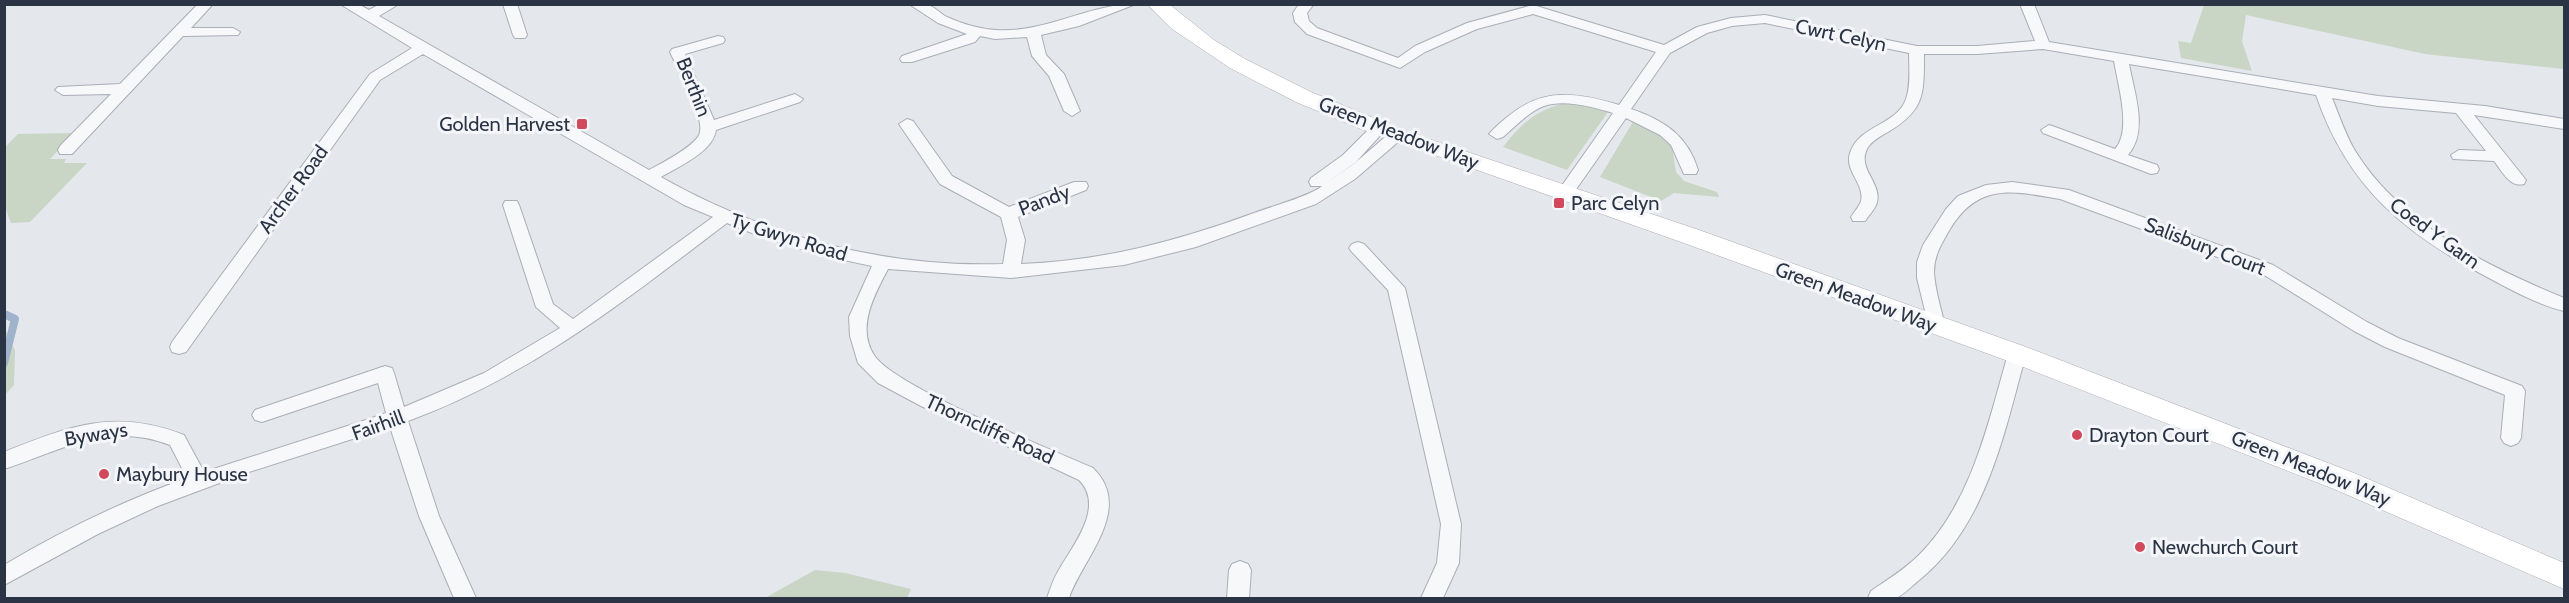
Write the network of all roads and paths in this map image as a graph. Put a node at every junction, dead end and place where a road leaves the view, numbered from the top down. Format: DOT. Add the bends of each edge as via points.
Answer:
graph roads {
  1 [pos="206,4"];
  2 [pos="347,4"];
  3 [pos="392,4"];
  4 [pos="510,4"];
  5 [pos="916,4"];
  6 [pos="1129,4"];
  7 [pos="1157,4"];
  8 [pos="1307,4"];
  9 [pos="1757,4"];
  10 [pos="2027,4"];
  11 [pos="1535,7"];
  12 [pos="369,16"];
  13 [pos="1765,19"];
  14 [pos="178,32"];
  15 [pos="233,32"];
  16 [pos="976,33"];
  17 [pos="1033,33"];
  18 [pos="520,35"];
  19 [pos="718,40"];
  20 [pos="2043,45"];
  21 [pos="422,48"];
  22 [pos="1665,50"];
  23 [pos="1917,50"];
  24 [pos="2121,58"];
  25 [pos="907,59"];
  26 [pos="125,89"];
  27 [pos="63,90"];
  28 [pos="2323,93"];
  29 [pos="795,99"];
  30 [pos="2460,108"];
  31 [pos="1072,111"];
  32 [pos="1621,112"];
  33 [pos="907,124"];
  34 [pos="2565,124"];
  35 [pos="709,127"];
  36 [pos="2049,130"];
  37 [pos="1388,132"];
  38 [pos="1497,134"];
  39 [pos="66,150"];
  40 [pos="2459,155"];
  41 [pos="2118,156"];
  42 [pos="2498,156"];
  43 [pos="2151,169"];
  44 [pos="1690,170"];
  45 [pos="650,177"];
  46 [pos="2518,180"];
  47 [pos="1080,186"];
  48 [pos="1564,194"];
  49 [pos="512,205"];
  50 [pos="1008,214"];
  51 [pos="723,218"];
  52 [pos="1859,218"];
  53 [pos="1358,248"];
  54 [pos="882,263"];
  55 [pos="1011,272"];
  56 [pos="2565,304"];
  57 [pos="1936,326"];
  58 [pos="573,329"];
  59 [pos="179,347"];
  60 [pos="2017,354"];
  61 [pos="262,415"];
  62 [pos="396,419"];
  63 [pos="2511,438"];
  64 [pos="4,461"];
  65 [pos="199,482"];
  66 [pos="1240,570"];
  67 [pos="4,576"];
  68 [pos="2565,576"];
  69 [pos="465,598"];
  70 [pos="1058,598"];
  71 [pos="1238,598"];
  72 [pos="1432,598"];
  73 [pos="1878,598"];
  1 -- 14 [label="street"];
  2 -- 12 [label="street, Ty Gwyn Road"];
  3 -- 12 [label="street"];
  4 -- 18 [label="street"];
  5 -- 16 [label="street" via="936,19"];
  6 -- 17 [label="street"];
  7 -- 37 [label="street, Green Meadow Way" via="1199,39 1251,70"];
  8 -- 11 [label="street" via="1300,12 1302,22 1312,31 1400,64 1420,49 1472,26"];
  9 -- 13 [label="street"];
  10 -- 20 [label="street"];
  11 -- 22 [label="street"];
  12 -- 21 [label="street, Ty Gwyn Road"];
  13 -- 22 [label="street, Cwrt Celyn" via="1702,30"];
  13 -- 23 [label="street, Cwrt Celyn"];
  14 -- 15 [label="street"];
  14 -- 26 [label="street"];
  16 -- 17 [label="street"];
  16 -- 25 [label="street" via="970,39"];
  17 -- 31 [label="street" via="1039,56 1056,74"];
  19 -- 35 [label="street, Berthin" via="677,52"];
  20 -- 23 [label="street, Cwrt Celyn"];
  20 -- 24 [label="street, Cwrt Celyn"];
  21 -- 45 [label="street, Ty Gwyn Road"];
  21 -- 59 [label="street, Archer Road" via="375,77"];
  22 -- 32 [label="street, Cwrt Celyn"];
  23 -- 52 [label="street" via="1913,100 1907,110 1859,149 1857,170 1869,202"];
  24 -- 28 [label="street"];
  24 -- 41 [label="street" via="2132,129 2128,145"];
  26 -- 27 [label="street"];
  26 -- 39 [label="street"];
  28 -- 30 [label="street"];
  28 -- 56 [label="street, Coed Y Garn" via="2348,152 2398,209 2484,268 2526,290"];
  29 -- 35 [label="street, Berthin"];
  30 -- 34 [label="street"];
  30 -- 42 [label="street"];
  32 -- 38 [label="street" via="1589,102 1556,99 1539,103"];
  32 -- 44 [label="street" via="1676,139"];
  32 -- 48 [label="street, Cwrt Celyn"];
  33 -- 50 [label="street, Pandy" via="946,180"];
  35 -- 45 [label="street, Berthin" via="700,143"];
  36 -- 41 [label="street"];
  37 -- 48 [label="street, Green Meadow Way"];
  37 -- 55 [label="street, Ty Gwyn Road" via="1362,166 1332,187 1296,206 1277,210 1228,232 1143,257"];
  40 -- 42 [label="street"];
  41 -- 43 [label="street"];
  42 -- 46 [label="street"];
  45 -- 51 [label="street, Ty Gwyn Road"];
  47 -- 50 [label="street, Pandy"];
  48 -- 57 [label="street, Green Meadow Way"];
  49 -- 58 [label="street" via="545,307"];
  50 -- 55 [label="street, Pandy" via="1016,240"];
  51 -- 54 [label="street, Ty Gwyn Road" via="826,251"];
  51 -- 58 [label="street, Fairhill"];
  53 -- 72 [label="street" via="1396,288 1451,524 1449,565"];
  54 -- 55 [label="street, Ty Gwyn Road" via="936,270"];
  54 -- 70 [label="street, Thorncliffe Road" via="858,317 865,358 885,378 928,401 1093,478 1099,494 1095,520"];
  57 -- 60 [label="street, Green Meadow Way"];
  57 -- 63 [label="street, Salisbury Court" via="1926,263 1931,246 1953,211 1965,199 1984,191 2033,189 2063,194 2268,269 2399,347 2516,391"];
  58 -- 62 [label="street, Fairhill" via="498,375"];
  60 -- 68 [label="street, Green Meadow Way" via="2344,481"];
  60 -- 73 [label="street" via="1980,477 1960,517 1932,555"];
  61 -- 62 [label="street" via="385,373"];
  62 -- 65 [label="street, Fairhill"];
  62 -- 69 [label="street" via="419,492"];
  64 -- 65 [label="street, Byways" via="82,432 145,428 177,440"];
  65 -- 67 [label="street, Fairhill" via="147,503"];
  66 -- 71 [label="street"];
}
